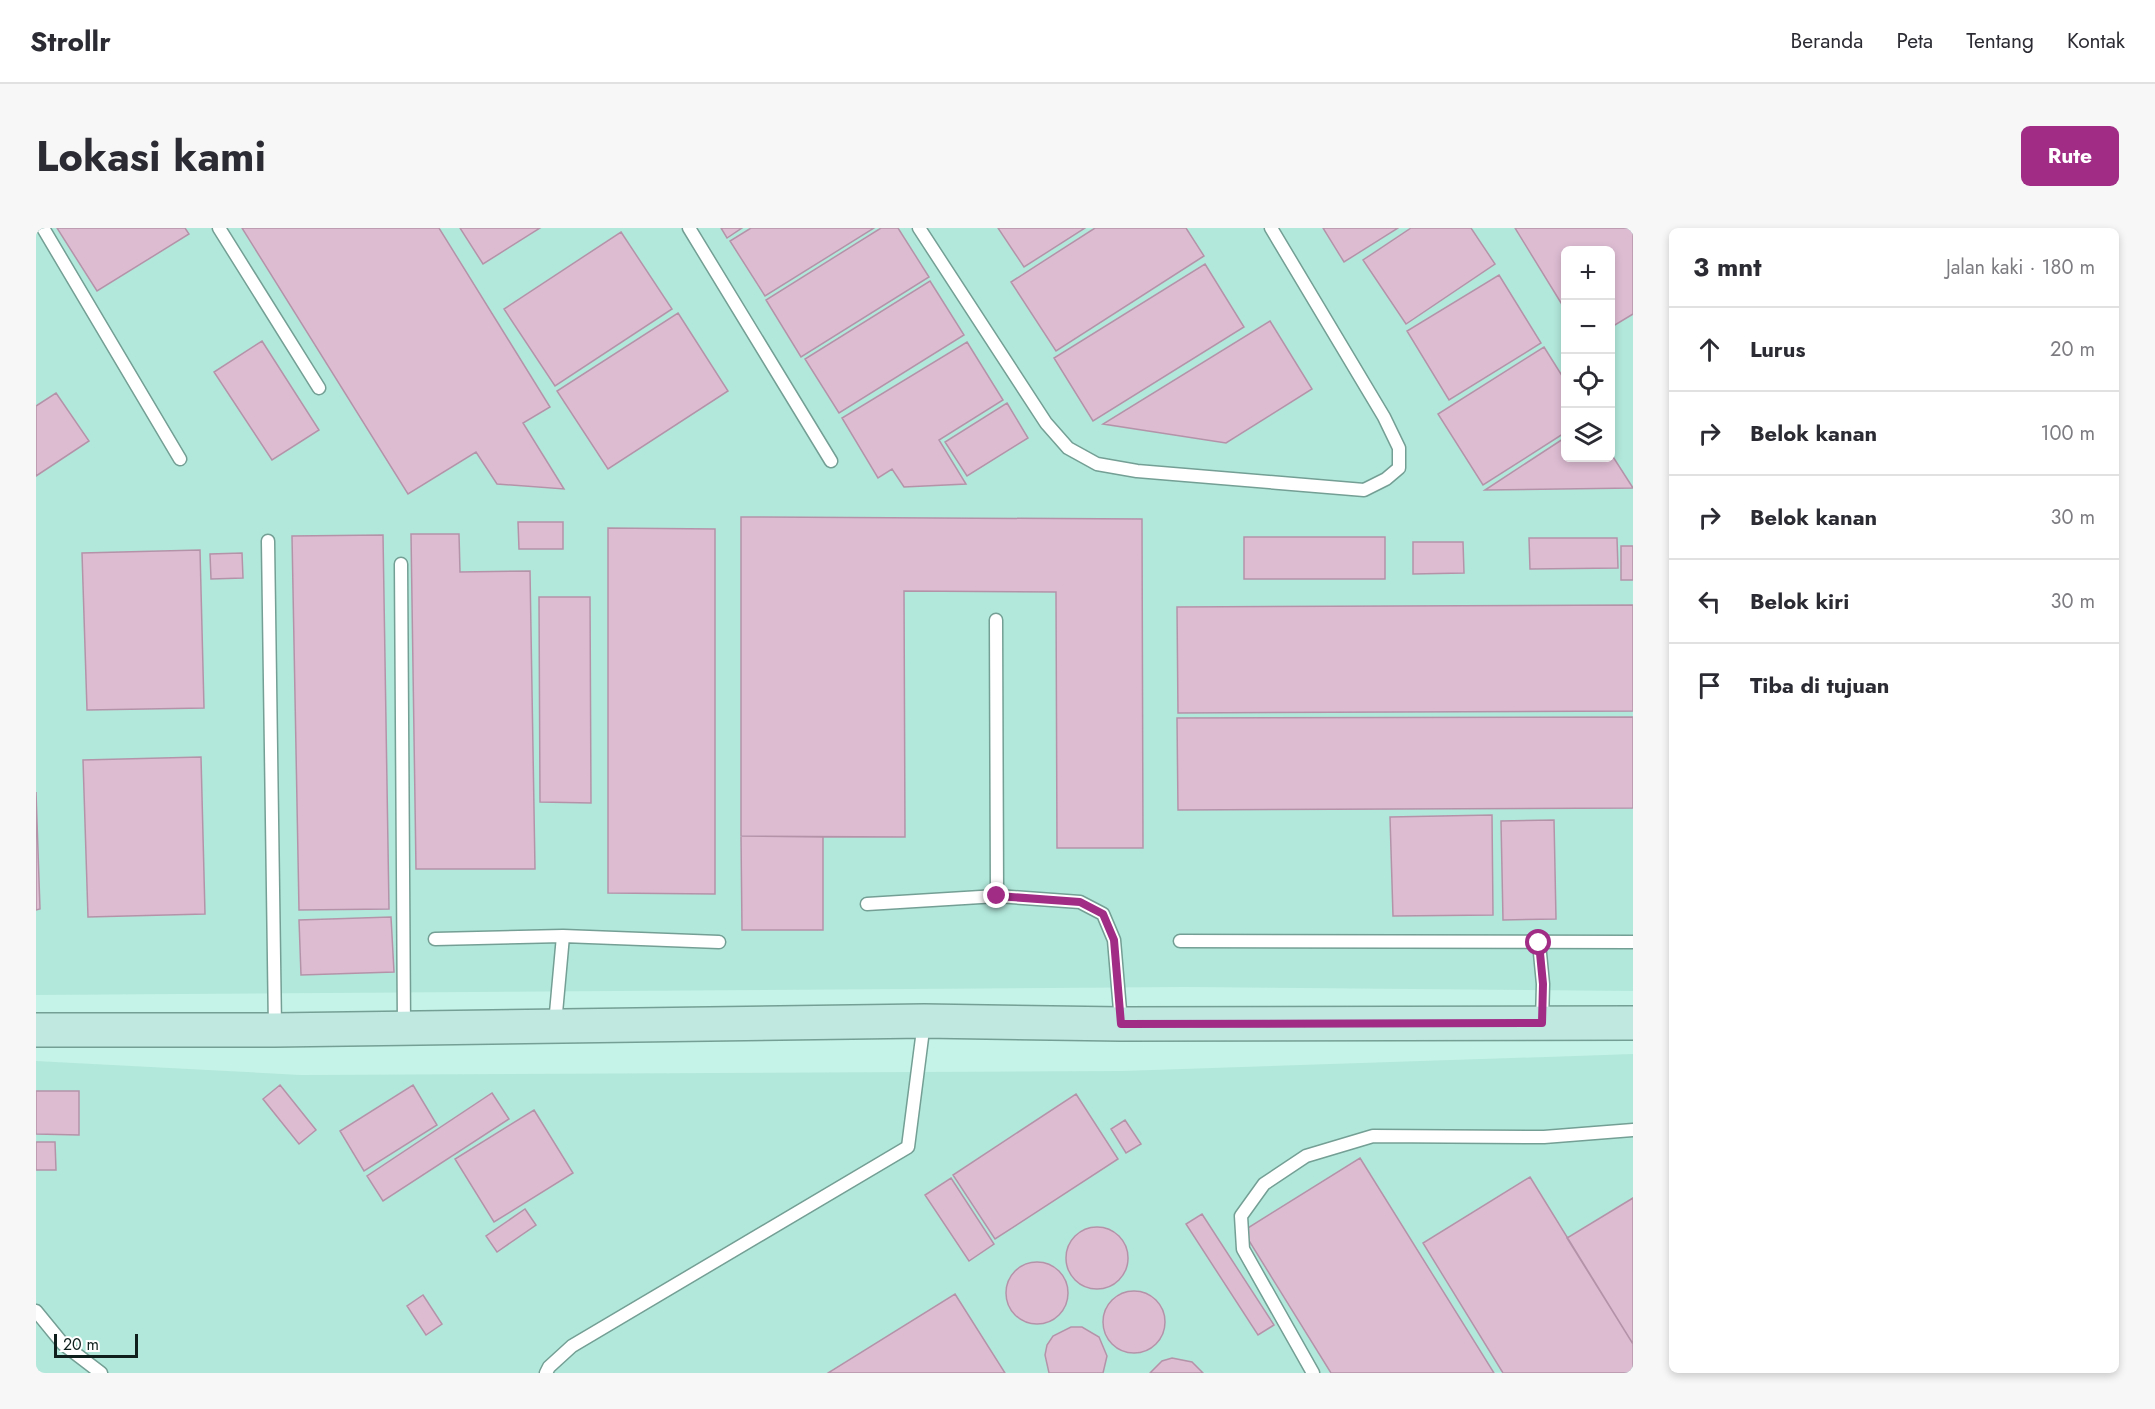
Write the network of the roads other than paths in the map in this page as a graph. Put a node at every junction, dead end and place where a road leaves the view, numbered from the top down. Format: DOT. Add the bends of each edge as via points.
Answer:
graph roads {
  1 [pos="43,228"];
  2 [pos="219,228"];
  3 [pos="689,228"];
  4 [pos="919,228"];
  5 [pos="1271,228"];
  6 [pos="319,388"];
  7 [pos="180,459"];
  8 [pos="831,461"];
  9 [pos="268,541"];
  10 [pos="401,564"];
  11 [pos="996,620"];
  12 [pos="997,896"];
  13 [pos="867,904"];
  14 [pos="563,936"];
  15 [pos="435,939"];
  16 [pos="719,942"];
  17 [pos="1179,942"];
  18 [pos="1633,942"];
  19 [pos="1539,943"];
  20 [pos="924,1021"];
  21 [pos="1542,1023"];
  22 [pos="1633,1023"];
  23 [pos="1121,1024"];
  24 [pos="554,1026"];
  25 [pos="404,1028"];
  26 [pos="36,1030"];
  27 [pos="275,1030"];
  28 [pos="1633,1130"];
  29 [pos="36,1311"];
  30 [pos="101,1373"];
  31 [pos="546,1373"];
  32 [pos="1313,1373"];
  1 -- 7 [label="lane"];
  2 -- 6 [label="lane"];
  3 -- 8 [label="lane"];
  4 -- 5 [label="lane" via="1046,423 1068,448 1097,464 1137,471 1364,490 1399,468 1399,448"];
  9 -- 27 [label="lane"];
  10 -- 25 [label="lane"];
  11 -- 12 [label="lane"];
  12 -- 13 [label="lane"];
  12 -- 23 [label="lane" via="1080,902 1103,914 1114,940"];
  14 -- 15 [label="lane"];
  14 -- 16 [label="lane"];
  14 -- 24 [label="lane"];
  17 -- 19 [label="lane"];
  18 -- 19 [label="lane"];
  19 -- 21 [label="lane"];
  20 -- 23 [label="street"];
  20 -- 24 [label="street"];
  20 -- 31 [label="lane" via="908,1147 572,1346"];
  21 -- 22 [label="street"];
  21 -- 23 [label="street"];
  24 -- 25 [label="street"];
  25 -- 27 [label="street"];
  26 -- 27 [label="street"];
  28 -- 32 [label="lane" via="1544,1137 1373,1136 1306,1156 1264,1184 1241,1216 1243,1249"];
  29 -- 30 [label="lane" via="63,1344"];
}
